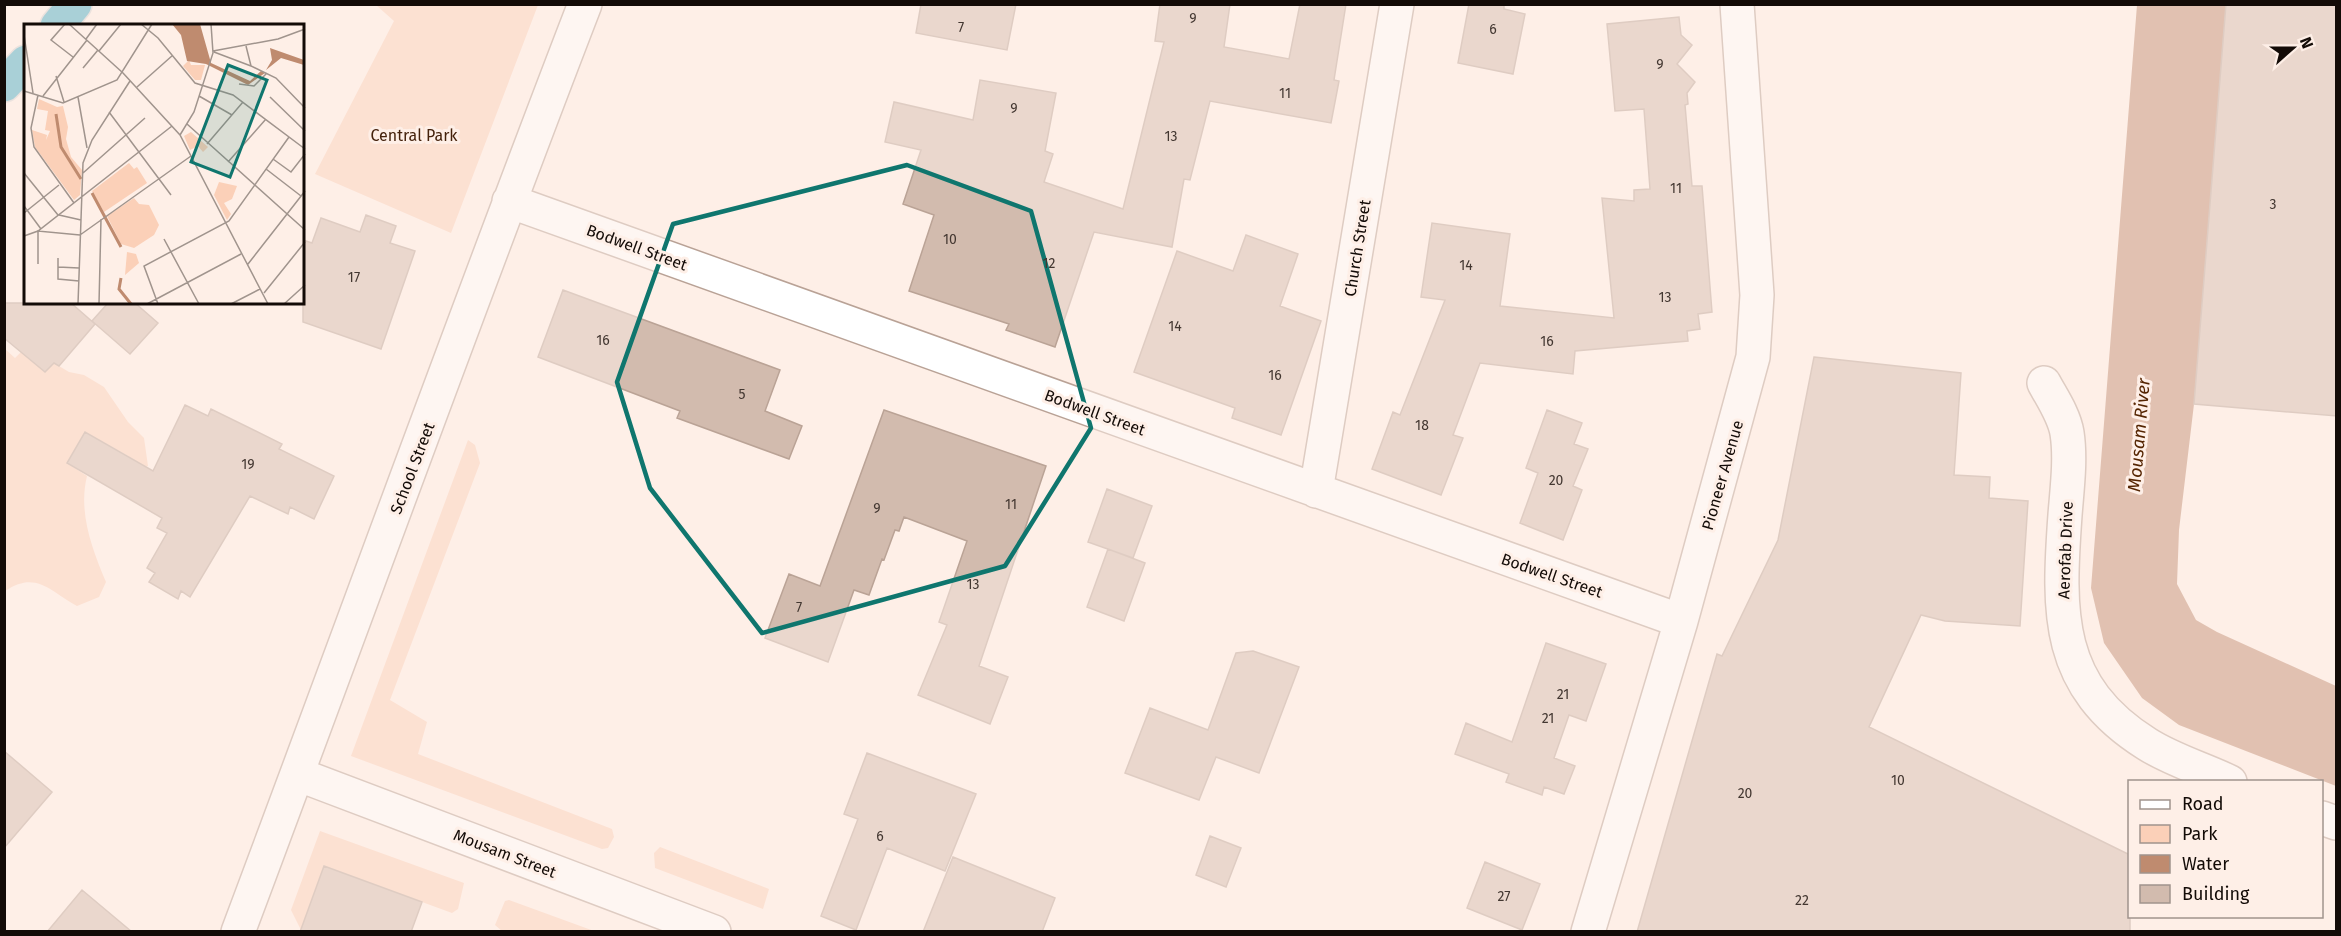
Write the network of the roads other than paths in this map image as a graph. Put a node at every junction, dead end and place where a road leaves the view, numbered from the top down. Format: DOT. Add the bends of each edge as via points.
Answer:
graph roads {
  1 [pos="75,4"];
  2 [pos="585,4"];
  3 [pos="1397,4"];
  4 [pos="1737,4"];
  5 [pos="59,24"];
  6 [pos="24,64"];
  7 [pos="4,86"];
  8 [pos="509,201"];
  9 [pos="2044,383"];
  10 [pos="1316,491"];
  11 [pos="1681,621"];
  12 [pos="297,774"];
  13 [pos="2226,780"];
  14 [pos="2323,818"];
  15 [pos="2337,824"];
  16 [pos="238,932"];
  17 [pos="714,932"];
  18 [pos="1588,932"];
  1 -- 5 [label="highway"];
  2 -- 8 [label="street, School Street"];
  3 -- 10 [label="street, Church Street"];
  4 -- 11 [label="street, Pioneer Avenue" via="1756,261 1753,357"];
  6 -- 7 [label="highway"];
  8 -- 10 [label="street, Bodwell Street"];
  8 -- 12 [label="street, School Street"];
  9 -- 13 [label="street, Aerofab Drive" via="2067,433 2062,586 2066,636 2087,691 2112,720 2149,745"];
  10 -- 11 [label="street, Bodwell Street"];
  11 -- 18 [label="street, Pioneer Avenue"];
  12 -- 16 [label="street, School Street"];
  12 -- 17 [label="street, Mousam Street"];
  14 -- 15 [label="street"];
}
